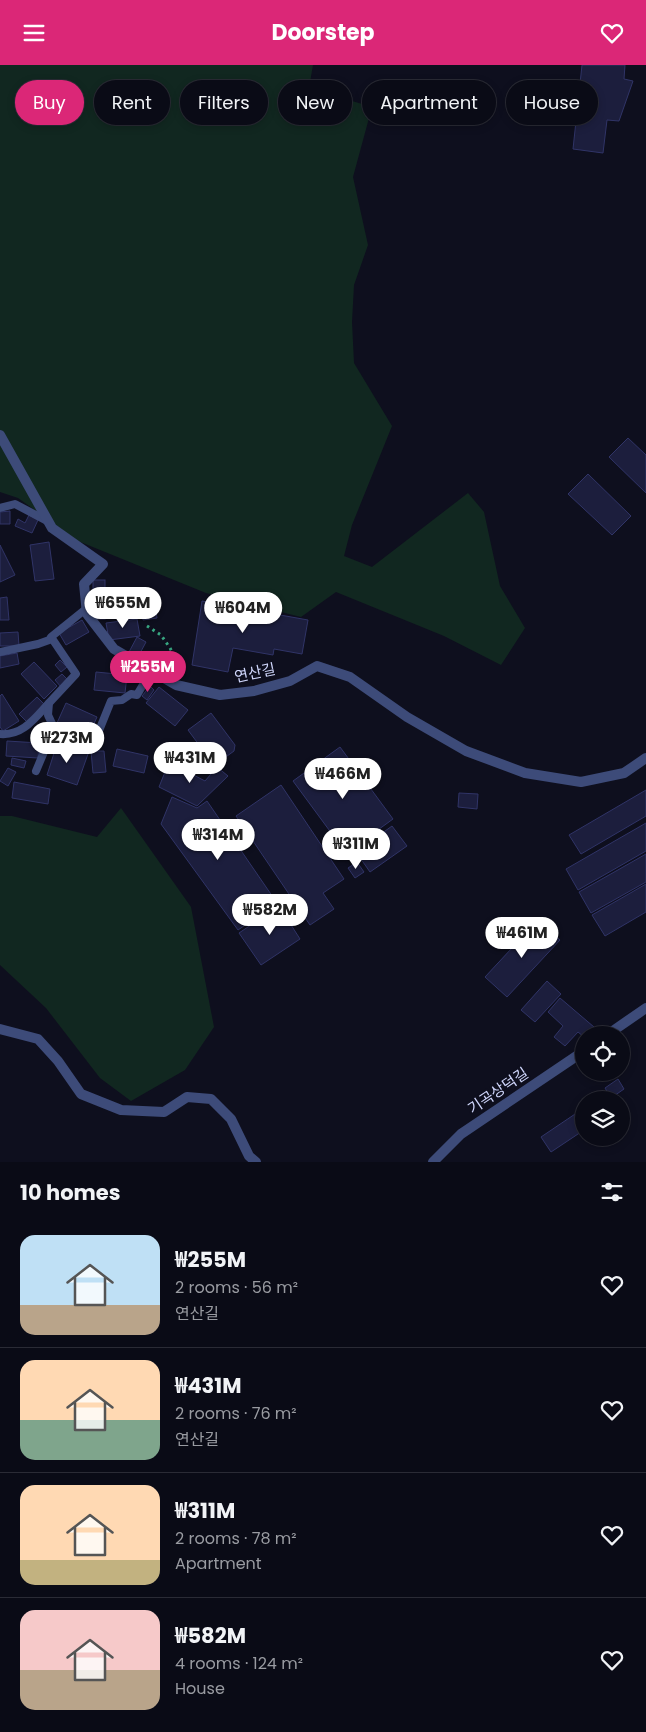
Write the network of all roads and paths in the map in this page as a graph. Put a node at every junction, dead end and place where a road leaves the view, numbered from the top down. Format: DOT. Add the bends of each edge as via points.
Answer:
graph roads {
  1 [pos="0,435"];
  2 [pos="0,507"];
  3 [pos="49,522"];
  4 [pos="87,608"];
  5 [pos="147,626"];
  6 [pos="52,639"];
  7 [pos="0,652"];
  8 [pos="151,671"];
  9 [pos="182,687"];
  10 [pos="49,703"];
  11 [pos="0,734"];
  12 [pos="92,748"];
  13 [pos="646,758"];
  14 [pos="36,771"];
  15 [pos="646,1008"];
  16 [pos="620,1026"];
  17 [pos="0,1029"];
  18 [pos="575,1057"];
  19 [pos="256,1162"];
  20 [pos="433,1162"];
  1 -- 3 [label="street, 연산길"];
  2 -- 3 [label="lane" via="15,504"];
  3 -- 4 [label="street, 연산길" via="52,528 102,564 84,584"];
  4 -- 6 [label="lane"];
  4 -- 8 [label="street, 연산길" via="87,614 114,649"];
  5 -- 9 [label="path" via="170,648 183,671"];
  6 -- 7 [label="lane"];
  6 -- 10 [label="lane" via="76,674"];
  8 -- 9 [label="street, 연산길"];
  8 -- 12 [label="lane" via="137,695 111,701"];
  9 -- 13 [label="street, 연산길" via="220,695 254,691 290,681 317,666 350,677 407,717 466,751 525,773 581,782 624,773"];
  10 -- 11 [label="lane" via="25,728"];
  10 -- 14 [label="lane" via="48,715 54,728"];
  15 -- 16 [label="street"];
  17 -- 19 [label="street" via="38,1039 81,1094 121,1110 164,1112 187,1097 211,1099 231,1119 249,1155"];
  18 -- 20 [label="street, 기곡상덕길" via="461,1135"];
}
